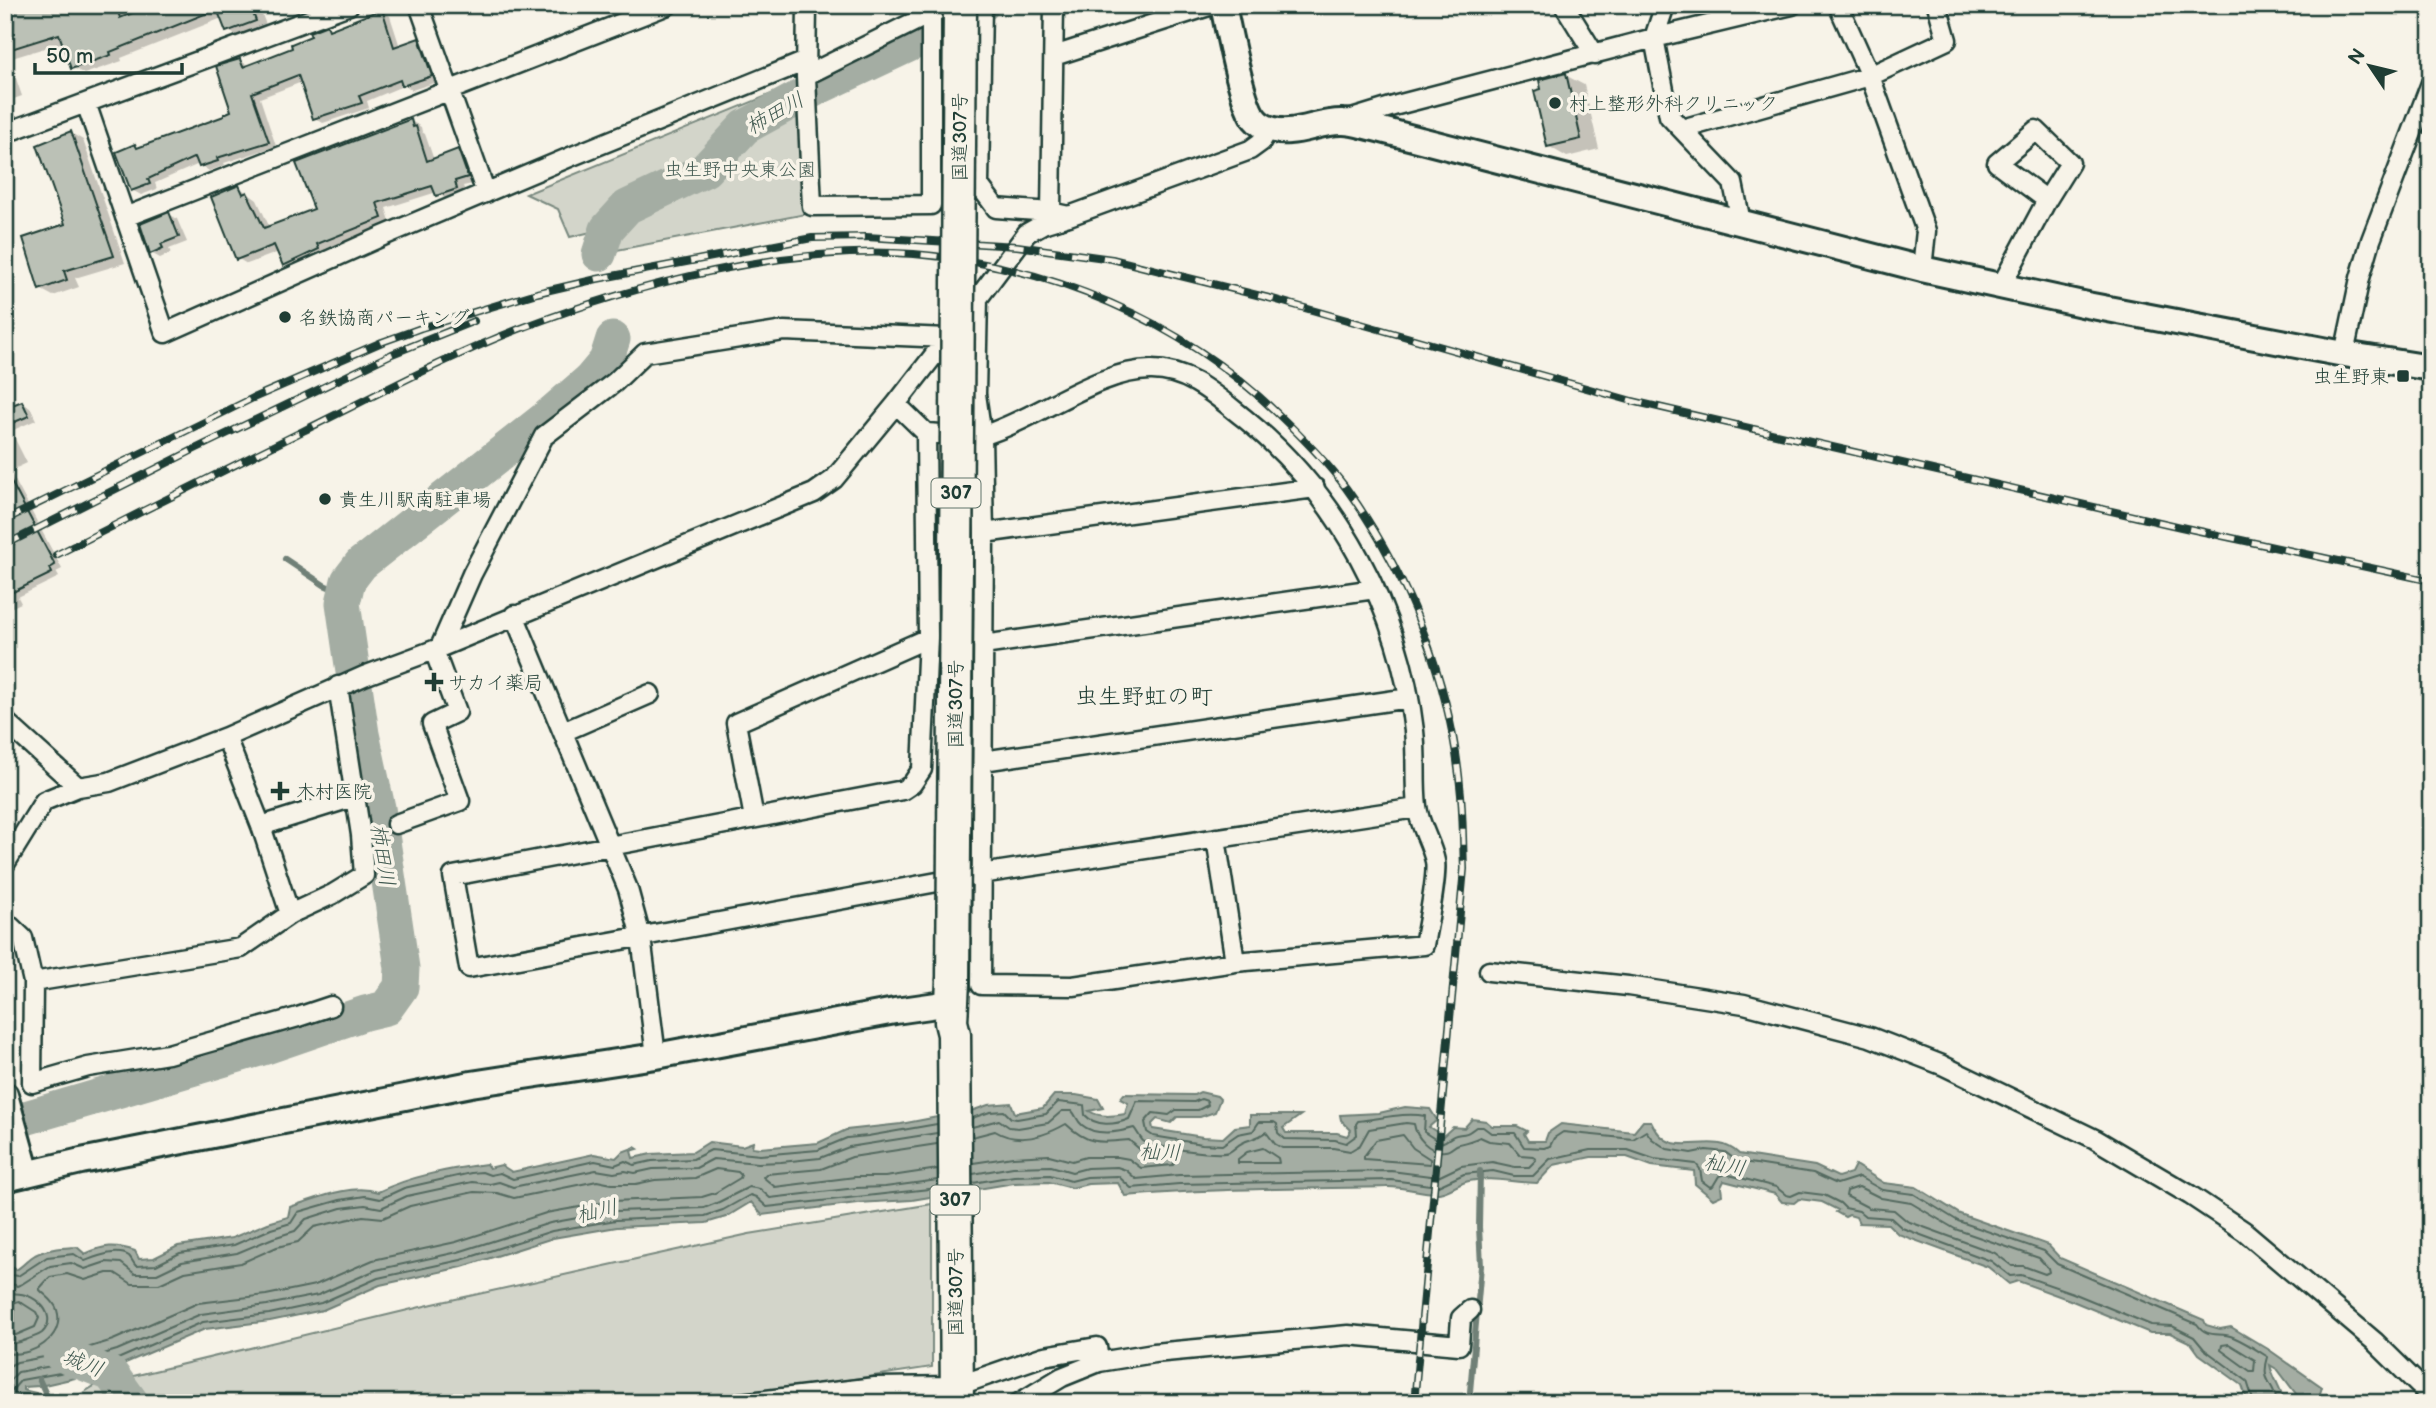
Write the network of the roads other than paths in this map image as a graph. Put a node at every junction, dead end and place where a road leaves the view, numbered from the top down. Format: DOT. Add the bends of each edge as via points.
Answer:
graph roads {
  1 [pos="349,5"];
  2 [pos="419,5"];
  3 [pos="668,5"];
  4 [pos="807,5"];
  5 [pos="947,5"];
  6 [pos="1054,5"];
  7 [pos="1212,5"];
  8 [pos="1223,5"];
  9 [pos="1564,5"];
  10 [pos="1665,5"];
  11 [pos="1792,5"];
  12 [pos="1838,5"];
  13 [pos="1937,5"];
  14 [pos="957,10"];
  15 [pos="1654,38"];
  16 [pos="1595,55"];
  17 [pos="1054,57"];
  18 [pos="806,71"];
  19 [pos="1870,76"];
  20 [pos="2431,83"];
  21 [pos="450,90"];
  22 [pos="86,103"];
  23 [pos="1342,122"];
  24 [pos="1269,128"];
  25 [pos="1682,129"];
  26 [pos="5,133"];
  27 [pos="486,193"];
  28 [pos="2046,200"];
  29 [pos="1051,212"];
  30 [pos="1069,216"];
  31 [pos="125,217"];
  32 [pos="1741,222"];
  33 [pos="1922,269"];
  34 [pos="2001,286"];
  35 [pos="978,297"];
  36 [pos="947,338"];
  37 [pos="2344,354"];
  38 [pos="2431,368"];
  39 [pos="896,404"];
  40 [pos="926,433"];
  41 [pos="982,436"];
  42 [pos="1315,488"];
  43 [pos="984,533"];
  44 [pos="1375,589"];
  45 [pos="514,615"];
  46 [pos="928,638"];
  47 [pos="983,645"];
  48 [pos="437,648"];
  49 [pos="351,681"];
  50 [pos="650,694"];
  51 [pos="1409,698"];
  52 [pos="5,721"];
  53 [pos="563,732"];
  54 [pos="226,737"];
  55 [pos="983,761"];
  56 [pos="78,787"];
  57 [pos="354,797"];
  58 [pos="1417,808"];
  59 [pos="754,818"];
  60 [pos="396,824"];
  61 [pos="261,826"];
  62 [pos="1216,838"];
  63 [pos="610,844"];
  64 [pos="5,864"];
  65 [pos="981,874"];
  66 [pos="290,914"];
  67 [pos="5,921"];
  68 [pos="641,937"];
  69 [pos="1235,962"];
  70 [pos="1489,971"];
  71 [pos="33,982"];
  72 [pos="952,992"];
  73 [pos="331,1006"];
  74 [pos="656,1056"];
  75 [pos="5,1095"];
  76 [pos="16,1176"];
  77 [pos="1470,1310"];
  78 [pos="1099,1362"];
  79 [pos="956,1385"];
  80 [pos="2431,1397"];
  81 [pos="740,1403"];
  82 [pos="1018,1403"];
  1 -- 22 [label="street"];
  2 -- 21 [label="street"];
  3 -- 21 [label="street"];
  4 -- 18 [label="street"];
  5 -- 14 [label="street"];
  6 -- 17 [label="street"];
  7 -- 17 [label="street"];
  8 -- 24 [label="street" via="1252,116"];
  9 -- 16 [label="street"];
  10 -- 15 [label="street"];
  11 -- 15 [label="street"];
  12 -- 19 [label="street"];
  13 -- 19 [label="street" via="1947,40"];
  14 -- 18 [label="street"];
  14 -- 18 [label="street" via="930,46 931,205 812,206"];
  14 -- 29 [label="street" via="979,185 996,208"];
  14 -- 72 [label="highway, 国道307号 / 307, bridge"];
  15 -- 16 [label="street"];
  15 -- 25 [label="street" via="1669,116"];
  16 -- 23 [label="street"];
  17 -- 29 [label="street"];
  18 -- 27 [label="street"];
  19 -- 25 [label="street"];
  19 -- 33 [label="street" via="1926,231"];
  20 -- 37 [label="street" via="2371,240"];
  21 -- 27 [label="street"];
  21 -- 31 [label="street"];
  22 -- 26 [label="street"];
  22 -- 31 [label="street"];
  23 -- 24 [label="street" via="1293,131"];
  23 -- 32 [label="street"];
  24 -- 30 [label="street" via="1250,149"];
  25 -- 32 [label="street" via="1732,183"];
  27 -- 31 [label="street" via="165,333"];
  28 -- 34 [label="street"];
  29 -- 30 [label="street"];
  30 -- 35 [label="street" via="1027,233"];
  32 -- 33 [label="street"];
  33 -- 34 [label="street"];
  34 -- 37 [label="street"];
  35 -- 36 [label="street"];
  35 -- 41 [label="street" via="976,394"];
  36 -- 39 [label="street"];
  36 -- 48 [label="street" via="784,331 645,353 544,436"];
  37 -- 38 [label="street"];
  39 -- 40 [label="street"];
  39 -- 45 [label="street" via="834,479 814,493"];
  40 -- 41 [label="street"];
  40 -- 46 [label="street"];
  41 -- 42 [label="street" via="1108,379 1152,369 1198,382 1211,391 1264,434"];
  41 -- 43 [label="street"];
  42 -- 43 [label="street"];
  42 -- 44 [label="street" via="1352,542"];
  43 -- 47 [label="street"];
  44 -- 47 [label="street"];
  44 -- 51 [label="street"];
  45 -- 48 [label="street"];
  45 -- 53 [label="street"];
  46 -- 59 [label="street" via="736,723"];
  46 -- 59 [label="street" via="922,769 912,784 903,790"];
  47 -- 55 [label="street"];
  48 -- 49 [label="street"];
  48 -- 60 [label="street" via="457,712 432,724 460,801"];
  49 -- 54 [label="street"];
  49 -- 57 [label="street"];
  50 -- 53 [label="street"];
  51 -- 55 [label="street"];
  51 -- 58 [label="street"];
  52 -- 56 [label="street"];
  53 -- 63 [label="street"];
  54 -- 56 [label="street" via="109,782"];
  54 -- 61 [label="street"];
  55 -- 65 [label="street"];
  56 -- 64 [label="street" via="44,801"];
  57 -- 61 [label="street"];
  57 -- 66 [label="street" via="364,875"];
  58 -- 62 [label="street"];
  58 -- 69 [label="street" via="1436,864 1424,945"];
  59 -- 63 [label="street"];
  61 -- 66 [label="street"];
  62 -- 65 [label="street"];
  62 -- 69 [label="street"];
  63 -- 68 [label="street"];
  63 -- 68 [label="street" via="453,876 469,968"];
  65 -- 68 [label="street"];
  65 -- 69 [label="street" via="981,985 1073,986"];
  66 -- 71 [label="street" via="241,948"];
  67 -- 71 [label="street" via="23,938"];
  68 -- 74 [label="street"];
  70 -- 80 [label="street" via="1744,1004 1870,1037 1953,1070 2095,1139 2244,1231 2374,1341"];
  71 -- 73 [label="street" via="32,1083 88,1067 168,1054"];
  72 -- 74 [label="street" via="895,1011"];
  72 -- 79 [label="highway, 国道307号 / 307"];
  74 -- 76 [label="street" via="471,1084"];
  75 -- 76 [label="street" via="17,1139"];
  77 -- 78 [label="street" via="1461,1318 1459,1345 1348,1335"];
  78 -- 79 [label="street" via="1097,1347 1044,1356"];
  78 -- 82 [label="street"];
  79 -- 81 [label="street" via="875,1387"];
}
